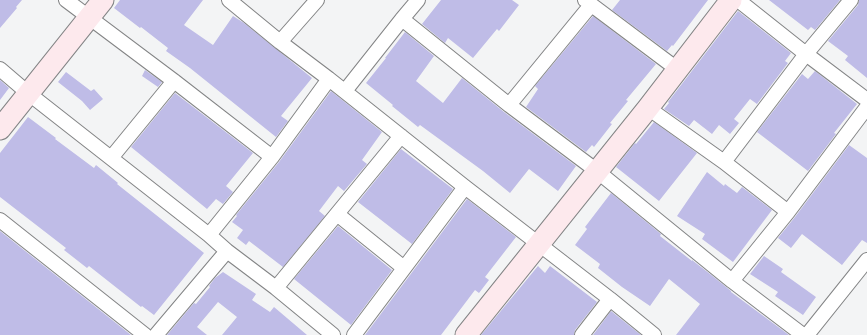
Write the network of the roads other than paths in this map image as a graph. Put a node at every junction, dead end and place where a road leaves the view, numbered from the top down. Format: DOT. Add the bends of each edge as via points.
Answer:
graph roads {
  1 [pos="66,0"];
  2 [pos="103,0"];
  3 [pos="230,0"];
  4 [pos="316,0"];
  5 [pos="418,0"];
  6 [pos="731,0"];
  7 [pos="738,0"];
  8 [pos="851,0"];
  9 [pos="588,2"];
  10 [pos="88,17"];
  11 [pos="402,19"];
  12 [pos="280,42"];
  13 [pos="806,54"];
  14 [pos="0,69"];
  15 [pos="677,69"];
  16 [pos="329,79"];
  17 [pos="174,81"];
  18 [pos="345,91"];
  19 [pos="28,93"];
  20 [pos="867,100"];
  21 [pos="509,104"];
  22 [pos="867,107"];
  23 [pos="648,108"];
  24 [pos="0,129"];
  25 [pos="401,136"];
  26 [pos="272,157"];
  27 [pos="111,158"];
  28 [pos="724,162"];
  29 [pos="597,171"];
  30 [pos="465,187"];
  31 [pos="788,212"];
  32 [pos="337,214"];
  33 [pos="0,220"];
  34 [pos="209,235"];
  35 [pos="538,244"];
  36 [pos="227,252"];
  37 [pos="865,266"];
  38 [pos="404,268"];
  39 [pos="732,281"];
  40 [pos="276,288"];
  41 [pos="610,299"];
  42 [pos="145,335"];
  43 [pos="156,335"];
  44 [pos="332,335"];
  45 [pos="354,335"];
  46 [pos="466,335"];
  47 [pos="582,335"];
  48 [pos="654,335"];
  49 [pos="803,335"];
  50 [pos="807,335"];
  1 -- 10 [label="street"];
  2 -- 10 [label="street"];
  3 -- 12 [label="street"];
  4 -- 12 [label="street"];
  5 -- 11 [label="street"];
  6 -- 15 [label="street"];
  7 -- 13 [label="street"];
  8 -- 13 [label="street"];
  9 -- 15 [label="street"];
  9 -- 21 [label="street"];
  10 -- 17 [label="street"];
  10 -- 19 [label="street"];
  11 -- 18 [label="street"];
  11 -- 21 [label="street"];
  12 -- 16 [label="street"];
  13 -- 20 [label="street"];
  13 -- 28 [label="street"];
  14 -- 19 [label="street"];
  15 -- 23 [label="street"];
  16 -- 18 [label="street"];
  16 -- 26 [label="street"];
  17 -- 26 [label="street"];
  17 -- 27 [label="street"];
  18 -- 25 [label="street"];
  19 -- 24 [label="street"];
  19 -- 27 [label="street"];
  21 -- 29 [label="street"];
  22 -- 31 [label="street"];
  23 -- 28 [label="street"];
  23 -- 29 [label="street"];
  25 -- 30 [label="street"];
  25 -- 32 [label="street"];
  26 -- 34 [label="street"];
  27 -- 34 [label="street"];
  28 -- 31 [label="street"];
  29 -- 35 [label="street"];
  29 -- 39 [label="street"];
  30 -- 35 [label="street"];
  30 -- 38 [label="street"];
  31 -- 39 [label="street"];
  32 -- 38 [label="street"];
  32 -- 40 [label="street"];
  33 -- 42 [label="street"];
  34 -- 36 [label="street"];
  35 -- 41 [label="street"];
  35 -- 46 [label="street"];
  36 -- 40 [label="street"];
  36 -- 43 [label="street"];
  37 -- 50 [label="street"];
  38 -- 45 [label="street"];
  39 -- 49 [label="street"];
  40 -- 44 [label="street"];
  41 -- 47 [label="street"];
  41 -- 48 [label="street"];
}
